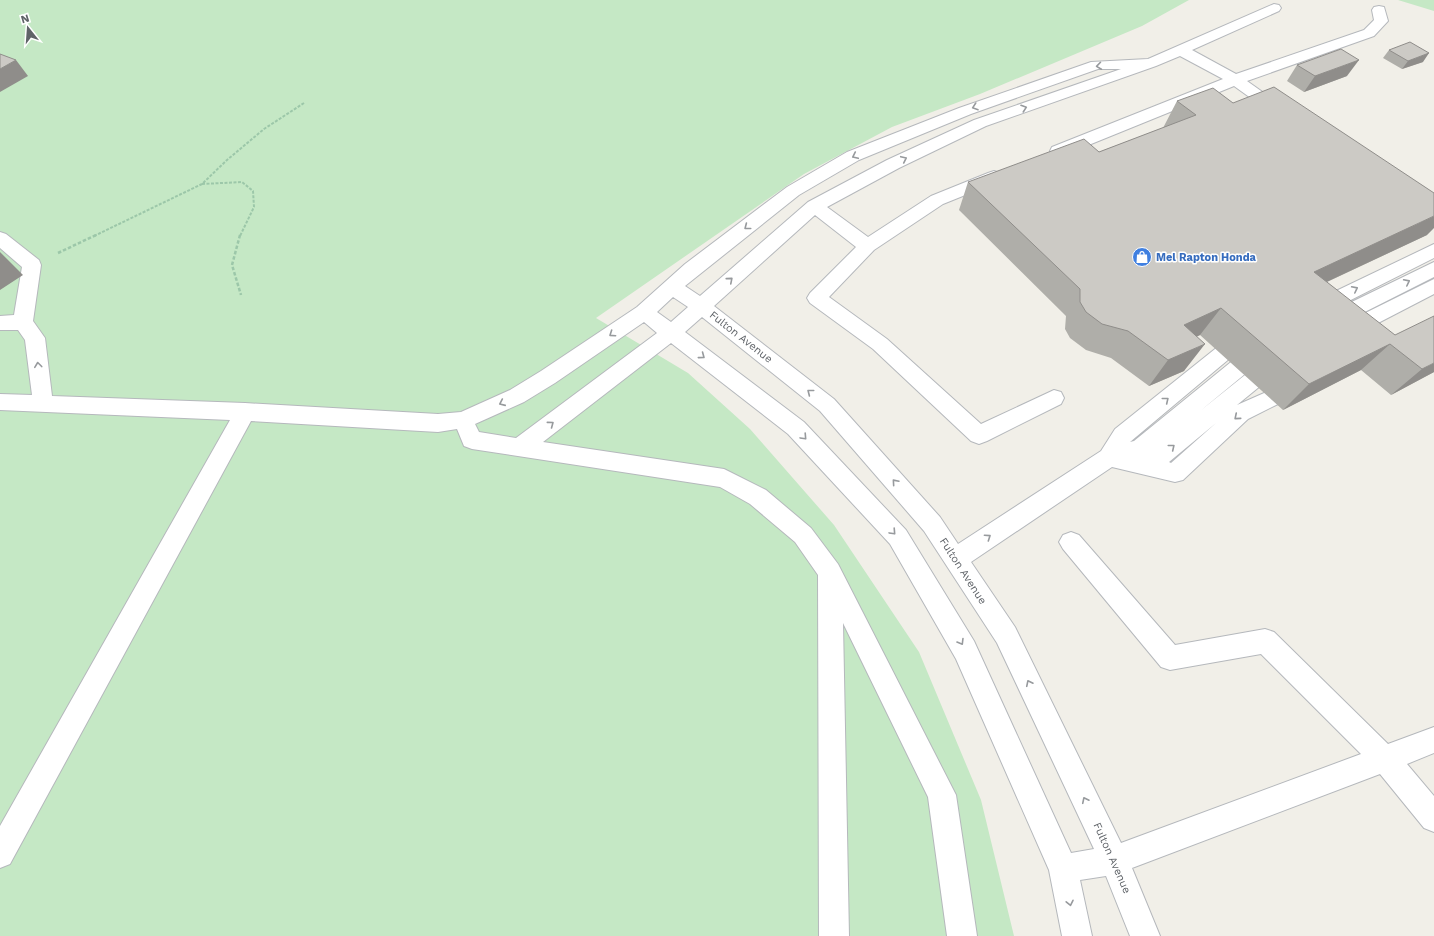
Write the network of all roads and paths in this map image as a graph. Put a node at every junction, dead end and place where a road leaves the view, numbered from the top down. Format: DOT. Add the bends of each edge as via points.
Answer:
graph roads {
  1 [pos="1274,8"];
  2 [pos="1379,10"];
  3 [pos="1180,50"];
  4 [pos="1152,63"];
  5 [pos="1235,80"];
  6 [pos="304,103"];
  7 [pos="1292,120"];
  8 [pos="1045,156"];
  9 [pos="1009,171"];
  10 [pos="202,184"];
  11 [pos="814,206"];
  12 [pos="0,238"];
  13 [pos="868,246"];
  14 [pos="1434,250"];
  15 [pos="32,265"];
  16 [pos="1434,269"];
  17 [pos="1434,286"];
  18 [pos="673,287"];
  19 [pos="241,296"];
  20 [pos="700,305"];
  21 [pos="644,312"];
  22 [pos="23,322"];
  23 [pos="0,324"];
  24 [pos="1322,325"];
  25 [pos="671,333"];
  26 [pos="1222,354"];
  27 [pos="1245,375"];
  28 [pos="1054,398"];
  29 [pos="1271,398"];
  30 [pos="0,402"];
  31 [pos="43,404"];
  32 [pos="245,412"];
  33 [pos="463,420"];
  34 [pos="520,447"];
  35 [pos="1109,457"];
  36 [pos="1071,542"];
  37 [pos="955,559"];
  38 [pos="830,572"];
  39 [pos="1434,740"];
  40 [pos="1385,759"];
  41 [pos="1434,818"];
  42 [pos="0,854"];
  43 [pos="1114,860"];
  44 [pos="1063,869"];
  45 [pos="834,936"];
  46 [pos="962,936"];
  47 [pos="1077,936"];
  48 [pos="1145,936"];
  1 -- 3 [label="street"];
  2 -- 5 [label="street" via="1381,21 1369,33"];
  3 -- 4 [label="street"];
  3 -- 5 [label="street"];
  11 -- 4 [label="street, one-way" via="893,164 980,123"];
  4 -- 18 [label="street, one-way" via="1096,65 965,111 853,156 793,191 692,269"];
  5 -- 7 [label="street"];
  5 -- 8 [label="street"];
  6 -- 10 [label="path" via="264,129"];
  9 -- 13 [label="street" via="937,200"];
  10 -- 15 [label="path"];
  10 -- 19 [label="path" via="242,182 253,191 254,207 241,232 232,265"];
  11 -- 13 [label="street"];
  20 -- 11 [label="street, one-way"];
  12 -- 15 [label="street"];
  13 -- 28 [label="street" via="817,298 880,344 979,435"];
  24 -- 14 [label="street, one-way"];
  15 -- 22 [label="street"];
  24 -- 16 [label="street, one-way"];
  17 -- 24 [label="street"];
  18 -- 20 [label="street, Fulton Avenue"];
  18 -- 21 [label="street"];
  20 -- 25 [label="street"];
  37 -- 20 [label="street, Fulton Avenue, one-way" via="932,524 827,405"];
  21 -- 25 [label="street"];
  21 -- 33 [label="street, one-way" via="517,396"];
  22 -- 23 [label="street"];
  31 -- 22 [label="street, one-way" via="35,338"];
  34 -- 25 [label="street, one-way"];
  25 -- 44 [label="street, one-way" via="796,428 898,537 965,650"];
  35 -- 26 [label="street, one-way" via="1123,435"];
  35 -- 27 [label="street, one-way" via="1158,458"];
  29 -- 35 [label="street, one-way" via="1241,413 1175,473"];
  30 -- 31 [label="street"];
  31 -- 32 [label="street"];
  32 -- 33 [label="street" via="438,423"];
  32 -- 42 [label="street"];
  33 -- 34 [label="street" via="472,440"];
  34 -- 38 [label="street" via="724,478 758,497 803,535"];
  37 -- 35 [label="street, one-way"];
  36 -- 40 [label="street" via="1170,658 1265,641"];
  43 -- 37 [label="street, Fulton Avenue, one-way" via="1006,635"];
  38 -- 45 [label="street"];
  38 -- 46 [label="street" via="942,795"];
  39 -- 40 [label="street"];
  40 -- 41 [label="street"];
  40 -- 43 [label="street"];
  43 -- 44 [label="street"];
  43 -- 48 [label="street, Fulton Avenue"];
  44 -- 47 [label="street, one-way"];
}
